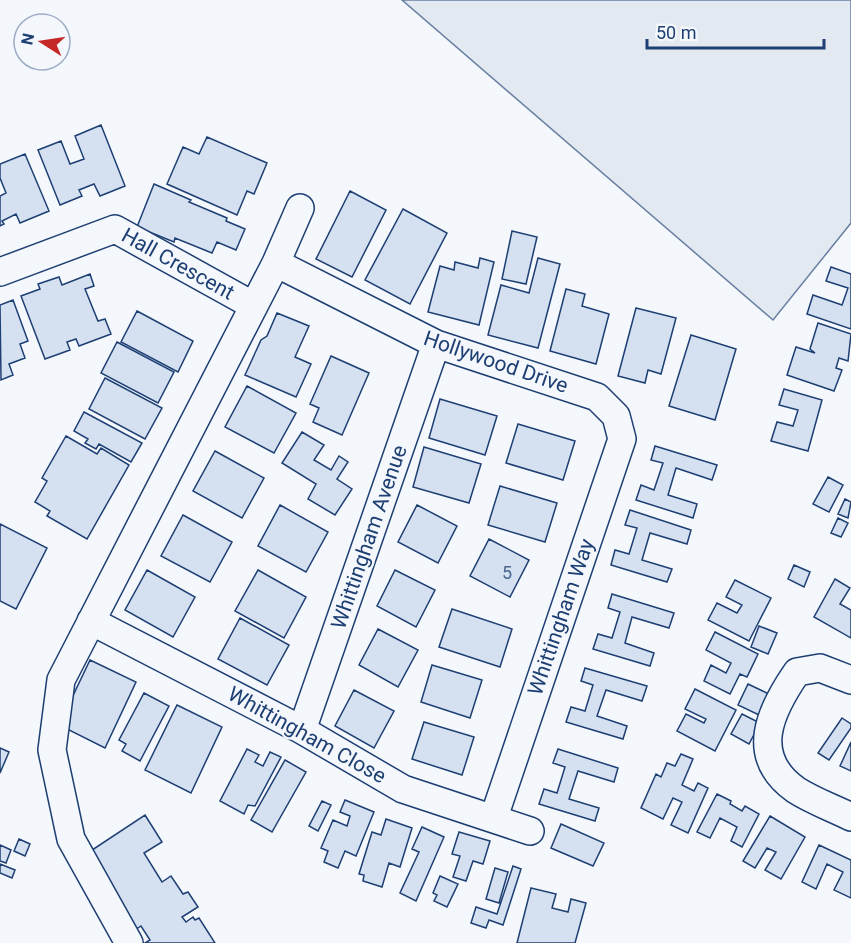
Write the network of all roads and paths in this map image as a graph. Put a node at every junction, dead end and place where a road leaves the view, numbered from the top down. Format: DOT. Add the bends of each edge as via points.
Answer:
graph roads {
  1 [pos="300,208"];
  2 [pos="276,263"];
  3 [pos="0,272"];
  4 [pos="254,306"];
  5 [pos="436,344"];
  6 [pos="616,416"];
  7 [pos="91,621"];
  8 [pos="851,680"];
  9 [pos="302,730"];
  10 [pos="494,817"];
  11 [pos="851,817"];
  12 [pos="530,831"];
  13 [pos="129,943"];
  1 -- 2 [label="street"];
  2 -- 4 [label="street"];
  2 -- 5 [label="street, Hollywood Drive"];
  3 -- 4 [label="street, Hall Crescent" via="115,229"];
  4 -- 7 [label="street"];
  5 -- 6 [label="street, Hollywood Drive" via="597,397"];
  5 -- 9 [label="street, Whittingham Avenue"];
  6 -- 10 [label="street, Whittingham Way" via="622,439"];
  7 -- 9 [label="street, Whittingham Close"];
  7 -- 13 [label="street" via="61,680 52,750 71,839"];
  8 -- 11 [label="street" via="820,668 797,672 769,723 767,749 776,771 796,790"];
  9 -- 10 [label="street, Whittingham Close" via="403,789"];
  10 -- 12 [label="street, Whittingham Close"];
}
